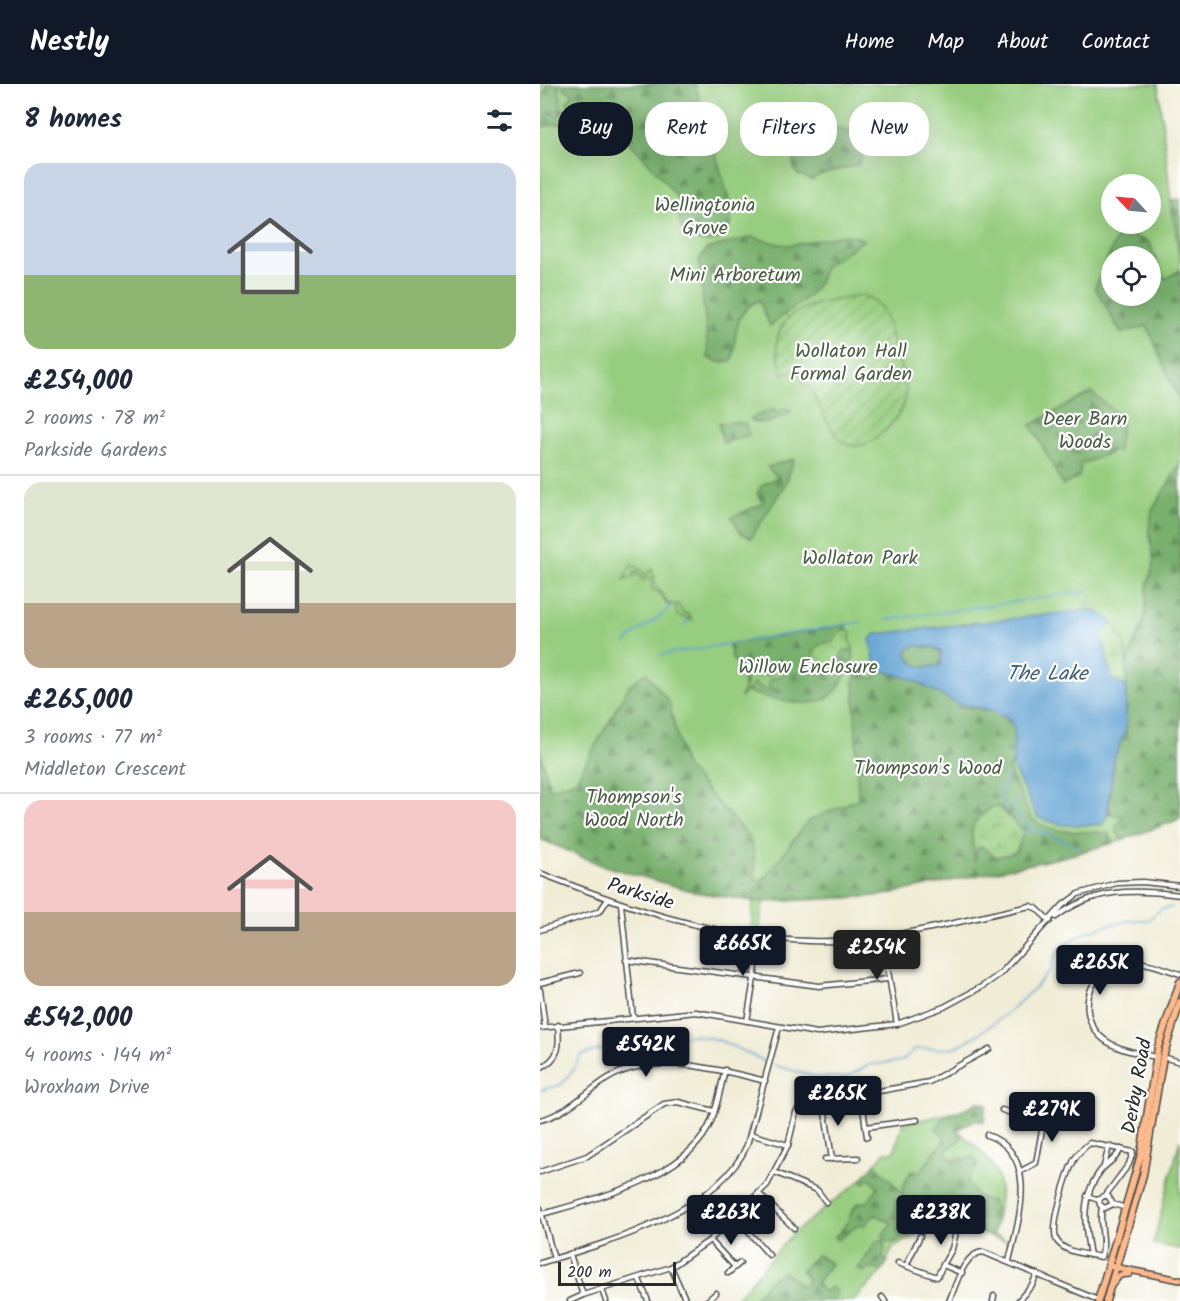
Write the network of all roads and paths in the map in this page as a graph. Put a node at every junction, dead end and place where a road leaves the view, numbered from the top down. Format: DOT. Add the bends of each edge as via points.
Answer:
graph roads {
  1 [pos="540,873"];
  2 [pos="1111,884"];
  3 [pos="1166,884"];
  4 [pos="1180,886"];
  5 [pos="1113,892"];
  6 [pos="1165,893"];
  7 [pos="1180,895"];
  8 [pos="608,900"];
  9 [pos="621,904"];
  10 [pos="1050,921"];
  11 [pos="540,930"];
  12 [pos="882,935"];
  13 [pos="761,937"];
  14 [pos="626,960"];
  15 [pos="580,973"];
  16 [pos="1180,974"];
  17 [pos="753,978"];
  18 [pos="888,979"];
  19 [pos="540,982"];
  20 [pos="1180,982"];
  21 [pos="540,990"];
  22 [pos="1180,1002"];
  23 [pos="633,1018"];
  24 [pos="747,1021"];
  25 [pos="897,1024"];
  26 [pos="558,1025"];
  27 [pos="543,1027"];
  28 [pos="779,1027"];
  29 [pos="989,1049"];
  30 [pos="982,1053"];
  31 [pos="1160,1057"];
  32 [pos="985,1059"];
  33 [pos="1180,1062"];
  34 [pos="540,1068"];
  35 [pos="725,1070"];
  36 [pos="765,1081"];
  37 [pos="861,1093"];
  38 [pos="823,1099"];
  39 [pos="714,1110"];
  40 [pos="1002,1110"];
  41 [pos="540,1120"];
  42 [pos="916,1120"];
  43 [pos="866,1127"];
  44 [pos="750,1134"];
  45 [pos="987,1135"];
  46 [pos="867,1137"];
  47 [pos="788,1145"];
  48 [pos="1109,1146"];
  49 [pos="1121,1149"];
  50 [pos="1133,1152"];
  51 [pos="1141,1154"];
  52 [pos="858,1158"];
  53 [pos="825,1159"];
  54 [pos="832,1159"];
  55 [pos="1104,1168"];
  56 [pos="540,1172"];
  57 [pos="774,1172"];
  58 [pos="1019,1172"];
  59 [pos="759,1194"];
  60 [pos="1088,1196"];
  61 [pos="1105,1196"];
  62 [pos="1099,1200"];
  63 [pos="826,1202"];
  64 [pos="1113,1204"];
  65 [pos="1102,1207"];
  66 [pos="540,1208"];
  67 [pos="1126,1208"];
  68 [pos="542,1214"];
  69 [pos="735,1217"];
  70 [pos="794,1228"];
  71 [pos="957,1235"];
  72 [pos="918,1238"];
  73 [pos="710,1240"];
  74 [pos="570,1254"];
  75 [pos="769,1255"];
  76 [pos="1090,1255"];
  77 [pos="1101,1257"];
  78 [pos="554,1259"];
  79 [pos="1009,1262"];
  80 [pos="1110,1262"];
  81 [pos="540,1263"];
  82 [pos="740,1263"];
  83 [pos="898,1263"];
  84 [pos="943,1265"];
  85 [pos="906,1266"];
  86 [pos="670,1267"];
  87 [pos="735,1267"];
  88 [pos="1117,1268"];
  89 [pos="729,1273"];
  90 [pos="962,1273"];
  91 [pos="1137,1273"];
  92 [pos="1037,1274"];
  93 [pos="937,1277"];
  94 [pos="639,1279"];
  95 [pos="1180,1280"];
  96 [pos="934,1284"];
  97 [pos="1111,1286"];
  98 [pos="602,1290"];
  99 [pos="712,1294"];
  100 [pos="583,1295"];
  101 [pos="570,1301"];
  102 [pos="606,1301"];
  103 [pos="648,1301"];
  104 [pos="686,1301"];
  105 [pos="707,1301"];
  106 [pos="949,1301"];
  107 [pos="1018,1301"];
  108 [pos="1098,1301"];
  109 [pos="1106,1301"];
  1 -- 8 [label="street, Parkside"];
  2 -- 3 [label="street"];
  2 -- 5 [label="street"];
  2 -- 10 [label="street" via="1078,894"];
  3 -- 4 [label="street"];
  3 -- 6 [label="street"];
  5 -- 6 [label="street"];
  5 -- 10 [label="street" via="1086,898"];
  6 -- 7 [label="street"];
  8 -- 9 [label="street, Parkside"];
  8 -- 11 [label="street" via="600,911"];
  9 -- 13 [label="street, Parkside" via="690,924"];
  9 -- 14 [label="street"];
  10 -- 12 [label="street, Parkside" via="1030,906"];
  10 -- 25 [label="street" via="1000,974 983,986 944,1007"];
  12 -- 13 [label="street, Parkside" via="810,941"];
  12 -- 18 [label="street"];
  13 -- 17 [label="street"];
  14 -- 17 [label="street"];
  14 -- 23 [label="street"];
  15 -- 19 [label="street"];
  16 -- 31 [label="street" via="1140,962 1117,964 1099,976 1089,996 1090,1021 1101,1037 1121,1048"];
  17 -- 18 [label="street" via="819,986"];
  17 -- 24 [label="street"];
  18 -- 25 [label="street"];
  20 -- 31 [label="highway, Derby Road"];
  21 -- 27 [label="street"];
  22 -- 31 [label="highway, Derby Road"];
  23 -- 24 [label="street" via="696,1012"];
  23 -- 26 [label="street"];
  24 -- 28 [label="street"];
  25 -- 28 [label="street" via="830,1033"];
  26 -- 27 [label="street"];
  26 -- 34 [label="street" via="561,1045"];
  28 -- 36 [label="street"];
  29 -- 30 [label="street"];
  30 -- 32 [label="street"];
  30 -- 37 [label="street" via="934,1081"];
  31 -- 33 [label="street"];
  31 -- 51 [label="highway, Derby Road"];
  31 -- 88 [label="highway, Derby Road" via="1147,1157"];
  35 -- 36 [label="street"];
  35 -- 39 [label="street"];
  35 -- 41 [label="street" via="674,1065 635,1069 609,1077 582,1099"];
  36 -- 44 [label="street"];
  37 -- 38 [label="street"];
  37 -- 43 [label="street"];
  38 -- 47 [label="street" via="799,1108"];
  38 -- 54 [label="street"];
  39 -- 56 [label="street" via="678,1102 664,1104 586,1156"];
  39 -- 68 [label="street" via="708,1128 695,1145 658,1173 609,1195"];
  40 -- 58 [label="street" via="1040,1124 1042,1136 1035,1165"];
  42 -- 43 [label="street"];
  43 -- 46 [label="street"];
  44 -- 47 [label="street"];
  44 -- 74 [label="street" via="735,1166 693,1203 654,1225"];
  45 -- 58 [label="street" via="1008,1149"];
  47 -- 57 [label="street"];
  48 -- 49 [label="street"];
  48 -- 55 [label="street"];
  48 -- 76 [label="street" via="1090,1143 1079,1153 1054,1223 1055,1238 1063,1247"];
  49 -- 50 [label="street"];
  49 -- 55 [label="street"];
  50 -- 51 [label="street"];
  50 -- 61 [label="street" via="1129,1164"];
  51 -- 67 [label="highway, Derby Road"];
  52 -- 54 [label="street"];
  53 -- 54 [label="street"];
  55 -- 60 [label="street"];
  57 -- 59 [label="street"];
  57 -- 63 [label="street" via="817,1190"];
  58 -- 79 [label="street" via="1022,1202"];
  59 -- 69 [label="street"];
  59 -- 70 [label="street"];
  60 -- 62 [label="street"];
  60 -- 76 [label="street" via="1084,1228"];
  61 -- 62 [label="street"];
  61 -- 64 [label="street"];
  62 -- 65 [label="street"];
  64 -- 65 [label="street" via="1110,1208"];
  64 -- 67 [label="street"];
  65 -- 77 [label="street"];
  66 -- 68 [label="street"];
  67 -- 80 [label="highway, Derby Road"];
  68 -- 78 [label="street"];
  69 -- 73 [label="street"];
  69 -- 75 [label="street"];
  71 -- 84 [label="street"];
  72 -- 85 [label="street"];
  73 -- 86 [label="street"];
  73 -- 87 [label="street"];
  74 -- 78 [label="street"];
  74 -- 100 [label="street"];
  76 -- 77 [label="street"];
  77 -- 80 [label="street"];
  78 -- 81 [label="street"];
  79 -- 90 [label="street" via="986,1252 977,1253"];
  79 -- 92 [label="street"];
  80 -- 88 [label="main road"];
  80 -- 108 [label="highway, Derby Road"];
  82 -- 87 [label="street"];
  83 -- 85 [label="street"];
  84 -- 90 [label="street"];
  84 -- 93 [label="street"];
  85 -- 93 [label="street"];
  86 -- 94 [label="street"];
  86 -- 104 [label="street"];
  87 -- 89 [label="street"];
  88 -- 91 [label="main road"];
  88 -- 97 [label="highway, Derby Road"];
  90 -- 106 [label="street"];
  91 -- 95 [label="main road"];
  91 -- 97 [label="main road" via="1122,1274"];
  92 -- 107 [label="street"];
  92 -- 108 [label="street"];
  93 -- 96 [label="street"];
  94 -- 98 [label="street"];
  94 -- 103 [label="street"];
  97 -- 109 [label="highway, Derby Road"];
  98 -- 100 [label="street"];
  98 -- 102 [label="street"];
  99 -- 105 [label="street"];
  100 -- 101 [label="street"];
}
